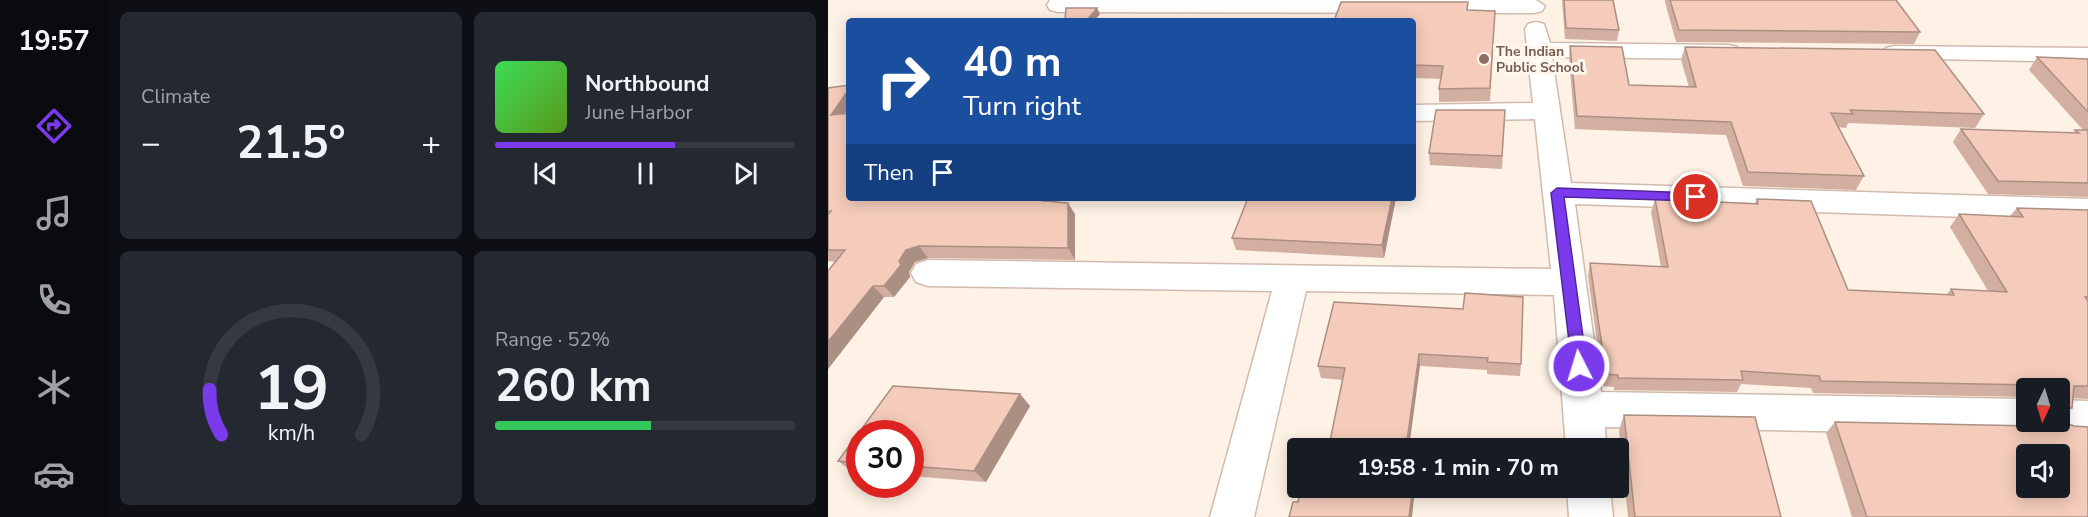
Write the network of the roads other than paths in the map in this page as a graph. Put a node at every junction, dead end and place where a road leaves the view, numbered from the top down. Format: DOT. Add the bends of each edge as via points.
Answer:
graph roads {
  1 [pos="1534,3"];
  2 [pos="1058,5"];
  3 [pos="1539,50"];
  4 [pos="1754,52"];
  5 [pos="1873,53"];
  6 [pos="2088,55"];
  7 [pos="1546,111"];
  8 [pos="1416,113"];
  9 [pos="1557,193"];
  10 [pos="2088,210"];
  11 [pos="928,273"];
  12 [pos="1292,278"];
  13 [pos="1569,282"];
  14 [pos="1583,409"];
  15 [pos="2016,417"];
  16 [pos="2070,418"];
  17 [pos="2088,419"];
  18 [pos="1585,438"];
  19 [pos="1590,498"];
  20 [pos="1232,517"];
  21 [pos="1591,517"];
  1 -- 2 [label="street"];
  1 -- 3 [label="street"];
  3 -- 4 [label="street"];
  3 -- 7 [label="street"];
  5 -- 6 [label="street"];
  7 -- 8 [label="street"];
  7 -- 9 [label="street"];
  9 -- 10 [label="street"];
  9 -- 13 [label="street"];
  11 -- 12 [label="street"];
  12 -- 13 [label="street"];
  12 -- 20 [label="street"];
  13 -- 14 [label="street"];
  14 -- 15 [label="street"];
  14 -- 18 [label="street"];
  16 -- 17 [label="street"];
  19 -- 21 [label="street"];
}
